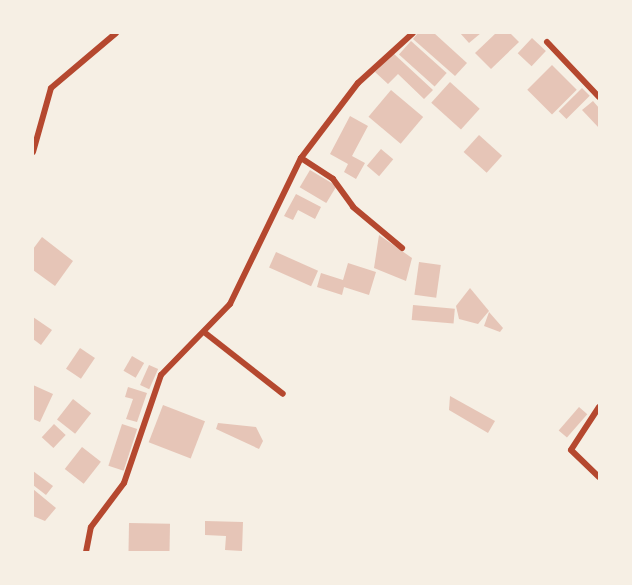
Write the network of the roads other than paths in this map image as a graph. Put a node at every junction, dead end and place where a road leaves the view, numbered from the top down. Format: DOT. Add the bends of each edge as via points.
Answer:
graph roads {
  1 [pos="116,33"];
  2 [pos="413,33"];
  3 [pos="547,42"];
  4 [pos="599,97"];
  5 [pos="33,152"];
  6 [pos="301,158"];
  7 [pos="402,248"];
  8 [pos="204,332"];
  9 [pos="283,394"];
  10 [pos="599,407"];
  11 [pos="599,477"];
  12 [pos="86,552"];
  1 -- 5 [label="street" via="51,88"];
  2 -- 6 [label="street" via="358,83"];
  3 -- 4 [label="street"];
  6 -- 7 [label="street" via="333,178 353,207"];
  6 -- 8 [label="street" via="230,304"];
  8 -- 9 [label="street"];
  8 -- 12 [label="street" via="161,375 124,483 91,527"];
  10 -- 11 [label="street" via="571,450"];
}
